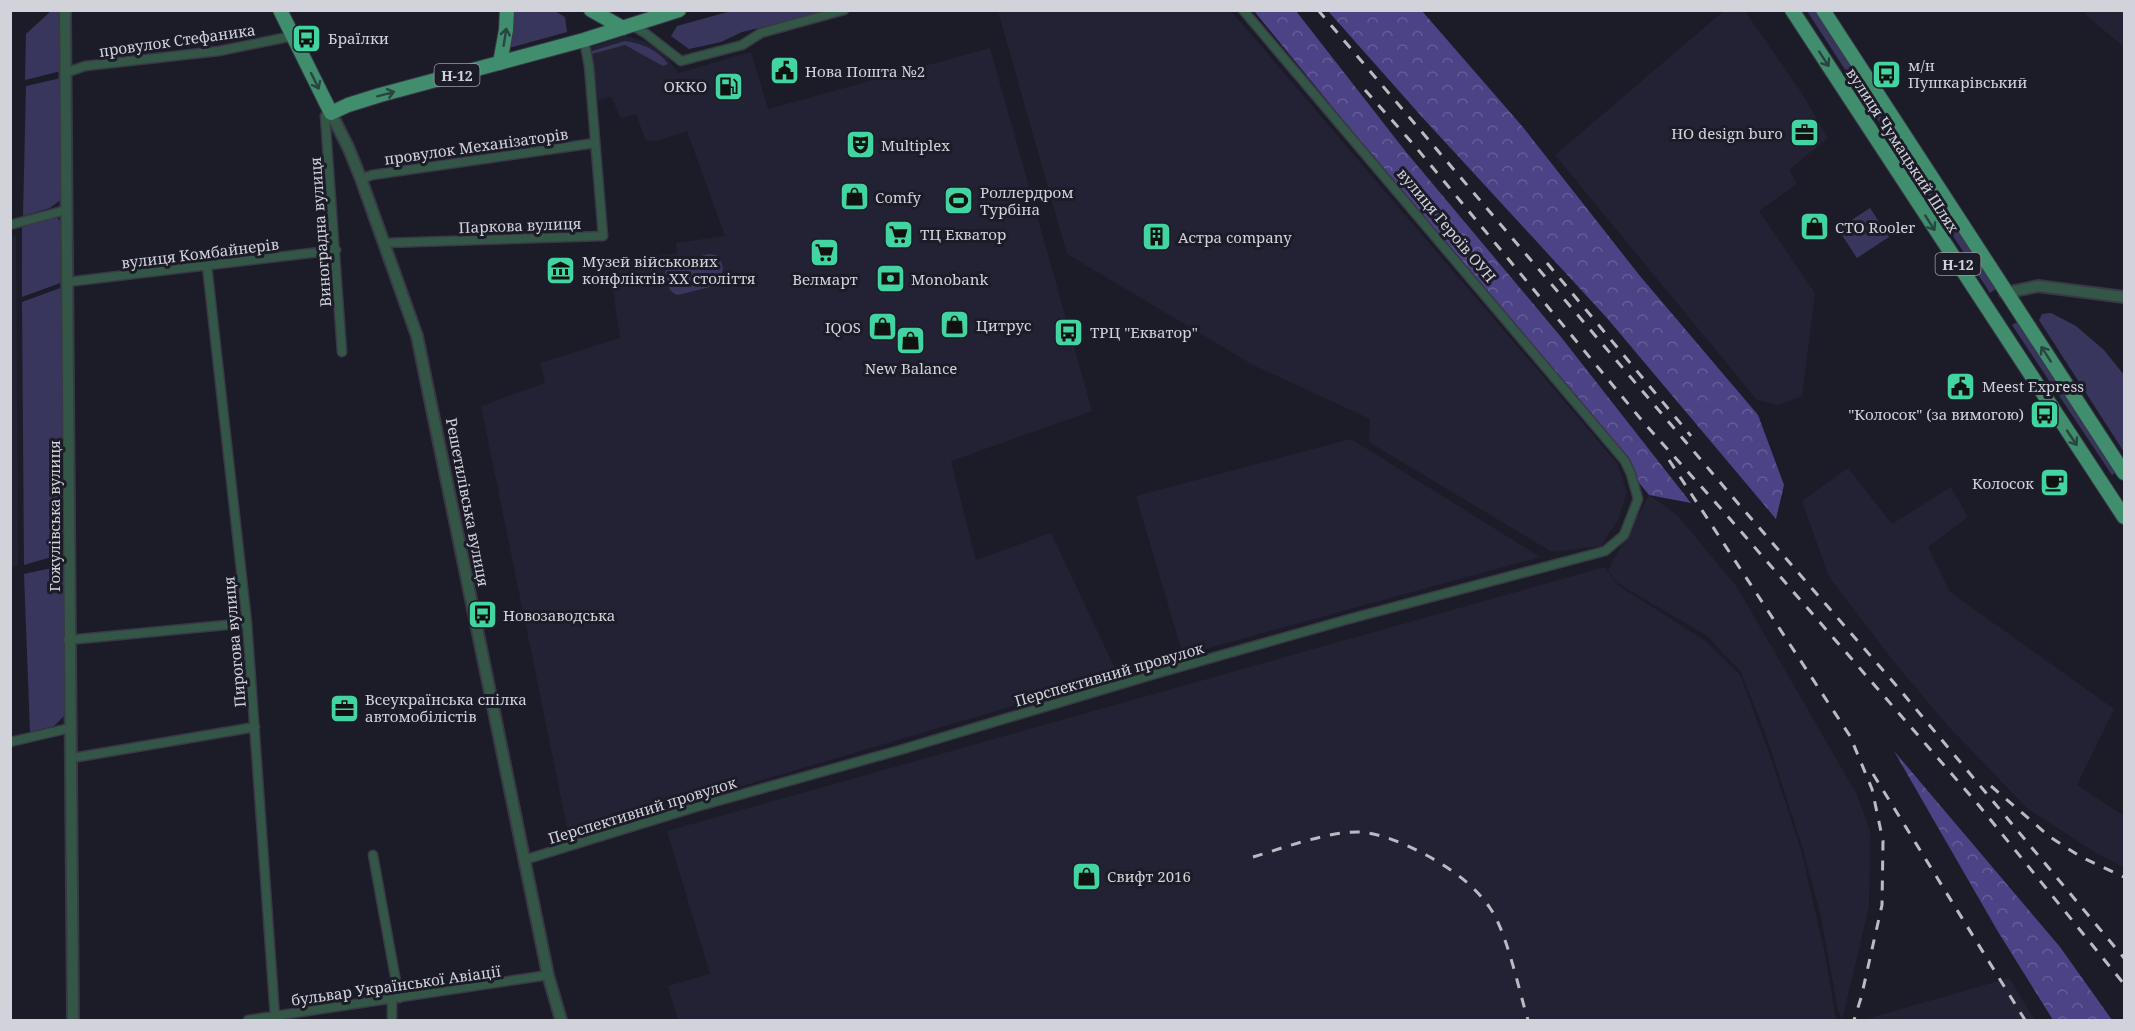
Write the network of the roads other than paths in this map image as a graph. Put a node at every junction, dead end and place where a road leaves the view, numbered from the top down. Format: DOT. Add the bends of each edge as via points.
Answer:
graph roads {
  1 [pos="65,10"];
  2 [pos="280,10"];
  3 [pos="507,10"];
  4 [pos="591,10"];
  5 [pos="679,10"];
  6 [pos="844,10"];
  7 [pos="1243,10"];
  8 [pos="1792,10"];
  9 [pos="1823,10"];
  10 [pos="627,26"];
  11 [pos="293,36"];
  12 [pos="584,40"];
  13 [pos="500,63"];
  14 [pos="65,73"];
  15 [pos="331,113"];
  16 [pos="595,143"];
  17 [pos="361,179"];
  18 [pos="66,210"];
  19 [pos="10,225"];
  20 [pos="385,243"];
  21 [pos="336,250"];
  22 [pos="207,266"];
  23 [pos="67,282"];
  24 [pos="2005,293"];
  25 [pos="2124,297"];
  26 [pos="1984,304"];
  27 [pos="342,352"];
  28 [pos="1625,461"];
  29 [pos="2124,475"];
  30 [pos="2106,489"];
  31 [pos="2124,517"];
  32 [pos="247,623"];
  33 [pos="69,640"];
  34 [pos="255,727"];
  35 [pos="70,728"];
  36 [pos="10,742"];
  37 [pos="72,758"];
  38 [pos="373,855"];
  39 [pos="524,860"];
  40 [pos="548,975"];
  41 [pos="396,998"];
  42 [pos="274,1017"];
  43 [pos="73,1020"];
  44 [pos="248,1020"];
  45 [pos="392,1020"];
  46 [pos="561,1020"];
  1 -- 14 [label="street, Гожулівська вулиця"];
  2 -- 11 [label="main road, Решетилівська вулиця"];
  13 -- 3 [label="main road, one-way"];
  4 -- 10 [label="main road"];
  5 -- 10 [label="main road, Н-12"];
  6 -- 10 [label="street" via="681,61 645,33"];
  7 -- 28 [label="street, вулиця Героїв ОУН"];
  8 -- 26 [label="main road, вулиця Чумацький Шлях / Н-12, one-way"];
  9 -- 24 [label="main road, вулиця Чумацький Шлях / Н-12"];
  10 -- 12 [label="main road, Н-12"];
  11 -- 14 [label="street, провулок Стефаника" via="219,51 86,66"];
  11 -- 15 [label="main road, Решетилівська вулиця, one-way"];
  12 -- 13 [label="main road, Н-12"];
  12 -- 16 [label="street, Паркова вулиця"];
  15 -- 13 [label="main road, Н-12, one-way"];
  14 -- 18 [label="street, Гожулівська вулиця"];
  15 -- 17 [label="street, Решетилівська вулиця"];
  15 -- 21 [label="street, Виноградна вулиця" via="325,116"];
  16 -- 17 [label="street, провулок Механізаторів"];
  16 -- 20 [label="street, Паркова вулиця" via="603,236"];
  17 -- 20 [label="street, Решетилівська вулиця"];
  18 -- 19 [label="street"];
  18 -- 23 [label="street, Гожулівська вулиця"];
  20 -- 39 [label="street, Решетилівська вулиця" via="417,336"];
  21 -- 22 [label="street, вулиця Комбайнерів"];
  21 -- 27 [label="street, Виноградна вулиця"];
  22 -- 23 [label="street, вулиця Комбайнерів"];
  22 -- 32 [label="street, Пирогова вулиця"];
  23 -- 33 [label="street, Гожулівська вулиця"];
  24 -- 25 [label="street" via="2038,286"];
  24 -- 26 [label="main road"];
  29 -- 24 [label="main road, вулиця Чумацький Шлях / Н-12, one-way"];
  26 -- 30 [label="main road, вулиця Чумацький Шлях / Н-12, one-way"];
  28 -- 39 [label="street, Перспективний провулок" via="1638,499 1624,535 1605,551 1155,674"];
  29 -- 30 [label="main road"];
  30 -- 31 [label="main road, вулиця Чумацький Шлях / Н-12"];
  32 -- 33 [label="street"];
  32 -- 34 [label="street, Пирогова вулиця"];
  33 -- 35 [label="street, Гожулівська вулиця"];
  34 -- 37 [label="street"];
  34 -- 42 [label="street, Пирогова вулиця"];
  35 -- 36 [label="street"];
  35 -- 37 [label="street, Гожулівська вулиця"];
  37 -- 43 [label="street, Гожулівська вулиця"];
  38 -- 41 [label="street"];
  39 -- 40 [label="street, Решетилівська вулиця"];
  40 -- 41 [label="street, бульвар Української Авіації"];
  40 -- 46 [label="street, Решетилівська вулиця"];
  41 -- 42 [label="street, бульвар Української Авіації"];
  41 -- 45 [label="street"];
  42 -- 44 [label="street, бульвар Української Авіації"];
}
